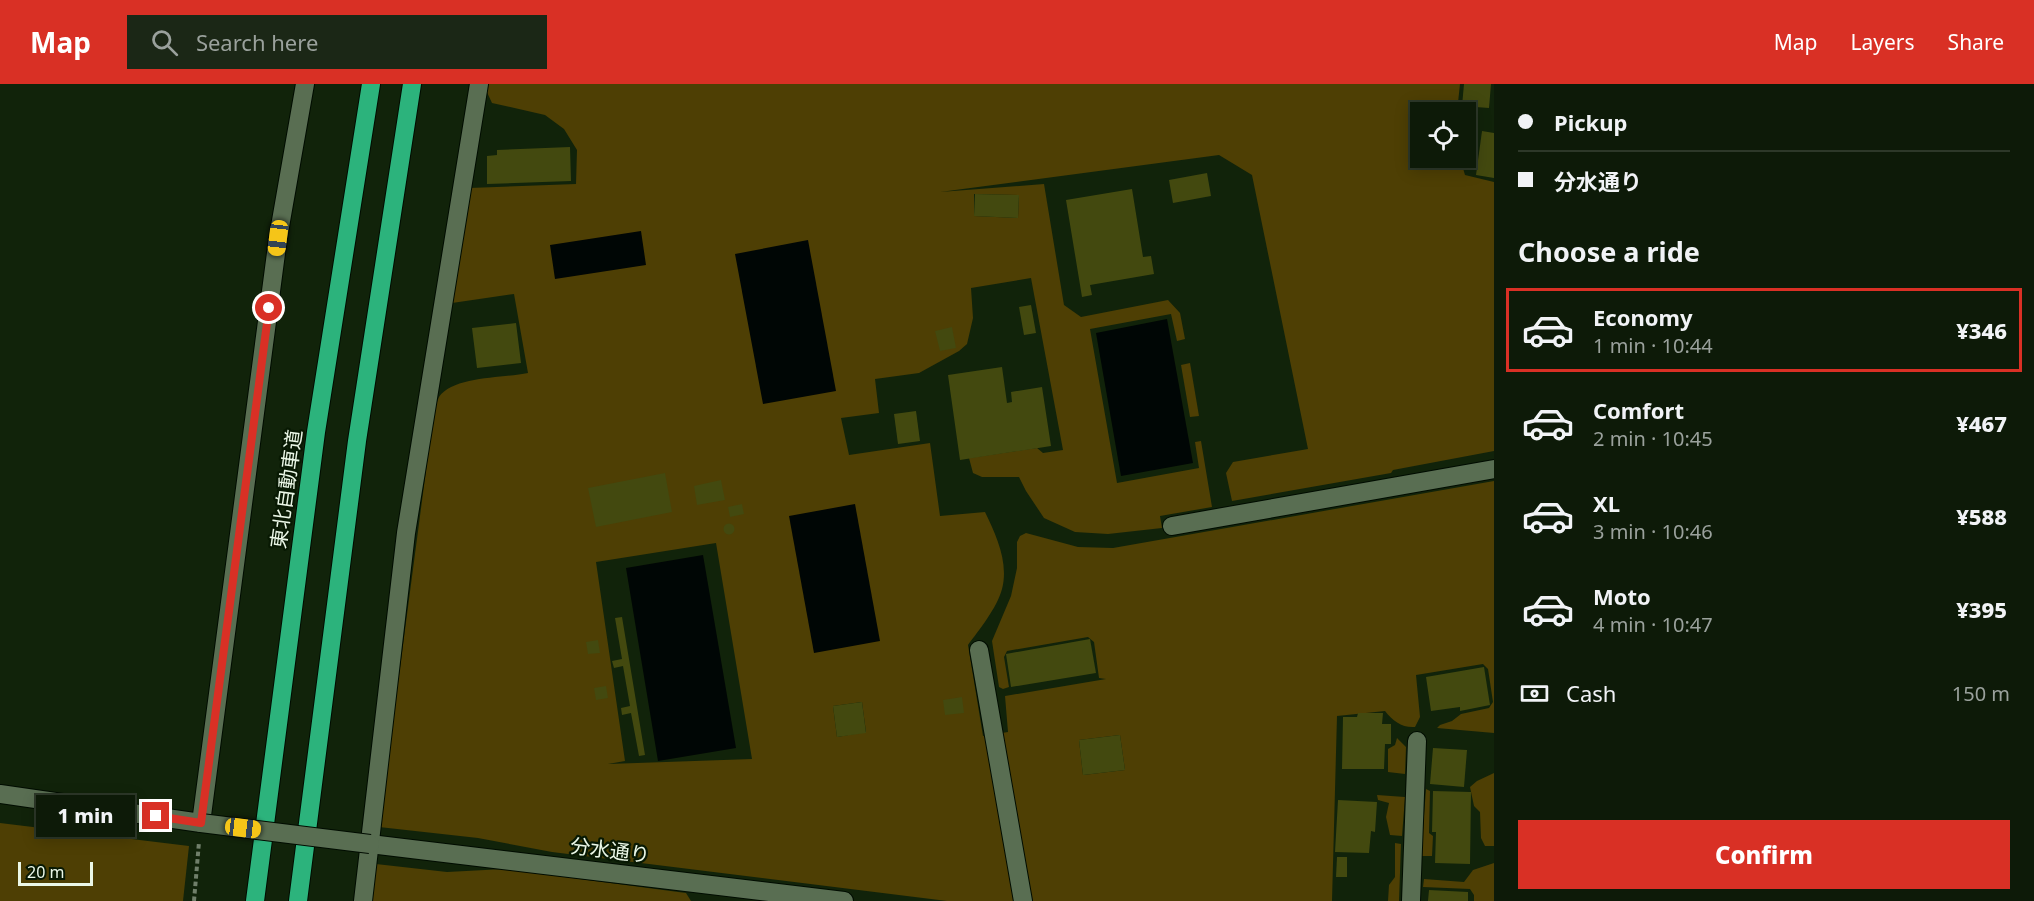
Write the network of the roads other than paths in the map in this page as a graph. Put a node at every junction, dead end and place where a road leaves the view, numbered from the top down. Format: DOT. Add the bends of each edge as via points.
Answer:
graph roads {
  1 [pos="305,84"];
  2 [pos="371,84"];
  3 [pos="412,84"];
  4 [pos="479,84"];
  5 [pos="1494,469"];
  6 [pos="1172,526"];
  7 [pos="979,650"];
  8 [pos="1417,741"];
  9 [pos="0,794"];
  10 [pos="201,823"];
  11 [pos="370,844"];
  12 [pos="786,897"];
  13 [pos="255,901"];
  14 [pos="298,901"];
  15 [pos="363,901"];
  16 [pos="844,901"];
  17 [pos="1023,901"];
  18 [pos="1411,901"];
  1 -- 10 [label="street" via="278,238"];
  2 -- 13 [label="highway, 東北自動車道" via="316,432"];
  3 -- 14 [label="highway" via="356,453"];
  4 -- 11 [label="street" via="406,533"];
  5 -- 6 [label="street"];
  7 -- 17 [label="street"];
  8 -- 18 [label="street"];
  9 -- 10 [label="street"];
  10 -- 11 [label="street, 分水通り, bridge"];
  11 -- 12 [label="street, 分水通り"];
  11 -- 15 [label="street"];
  12 -- 16 [label="street, 分水通り"];
}
